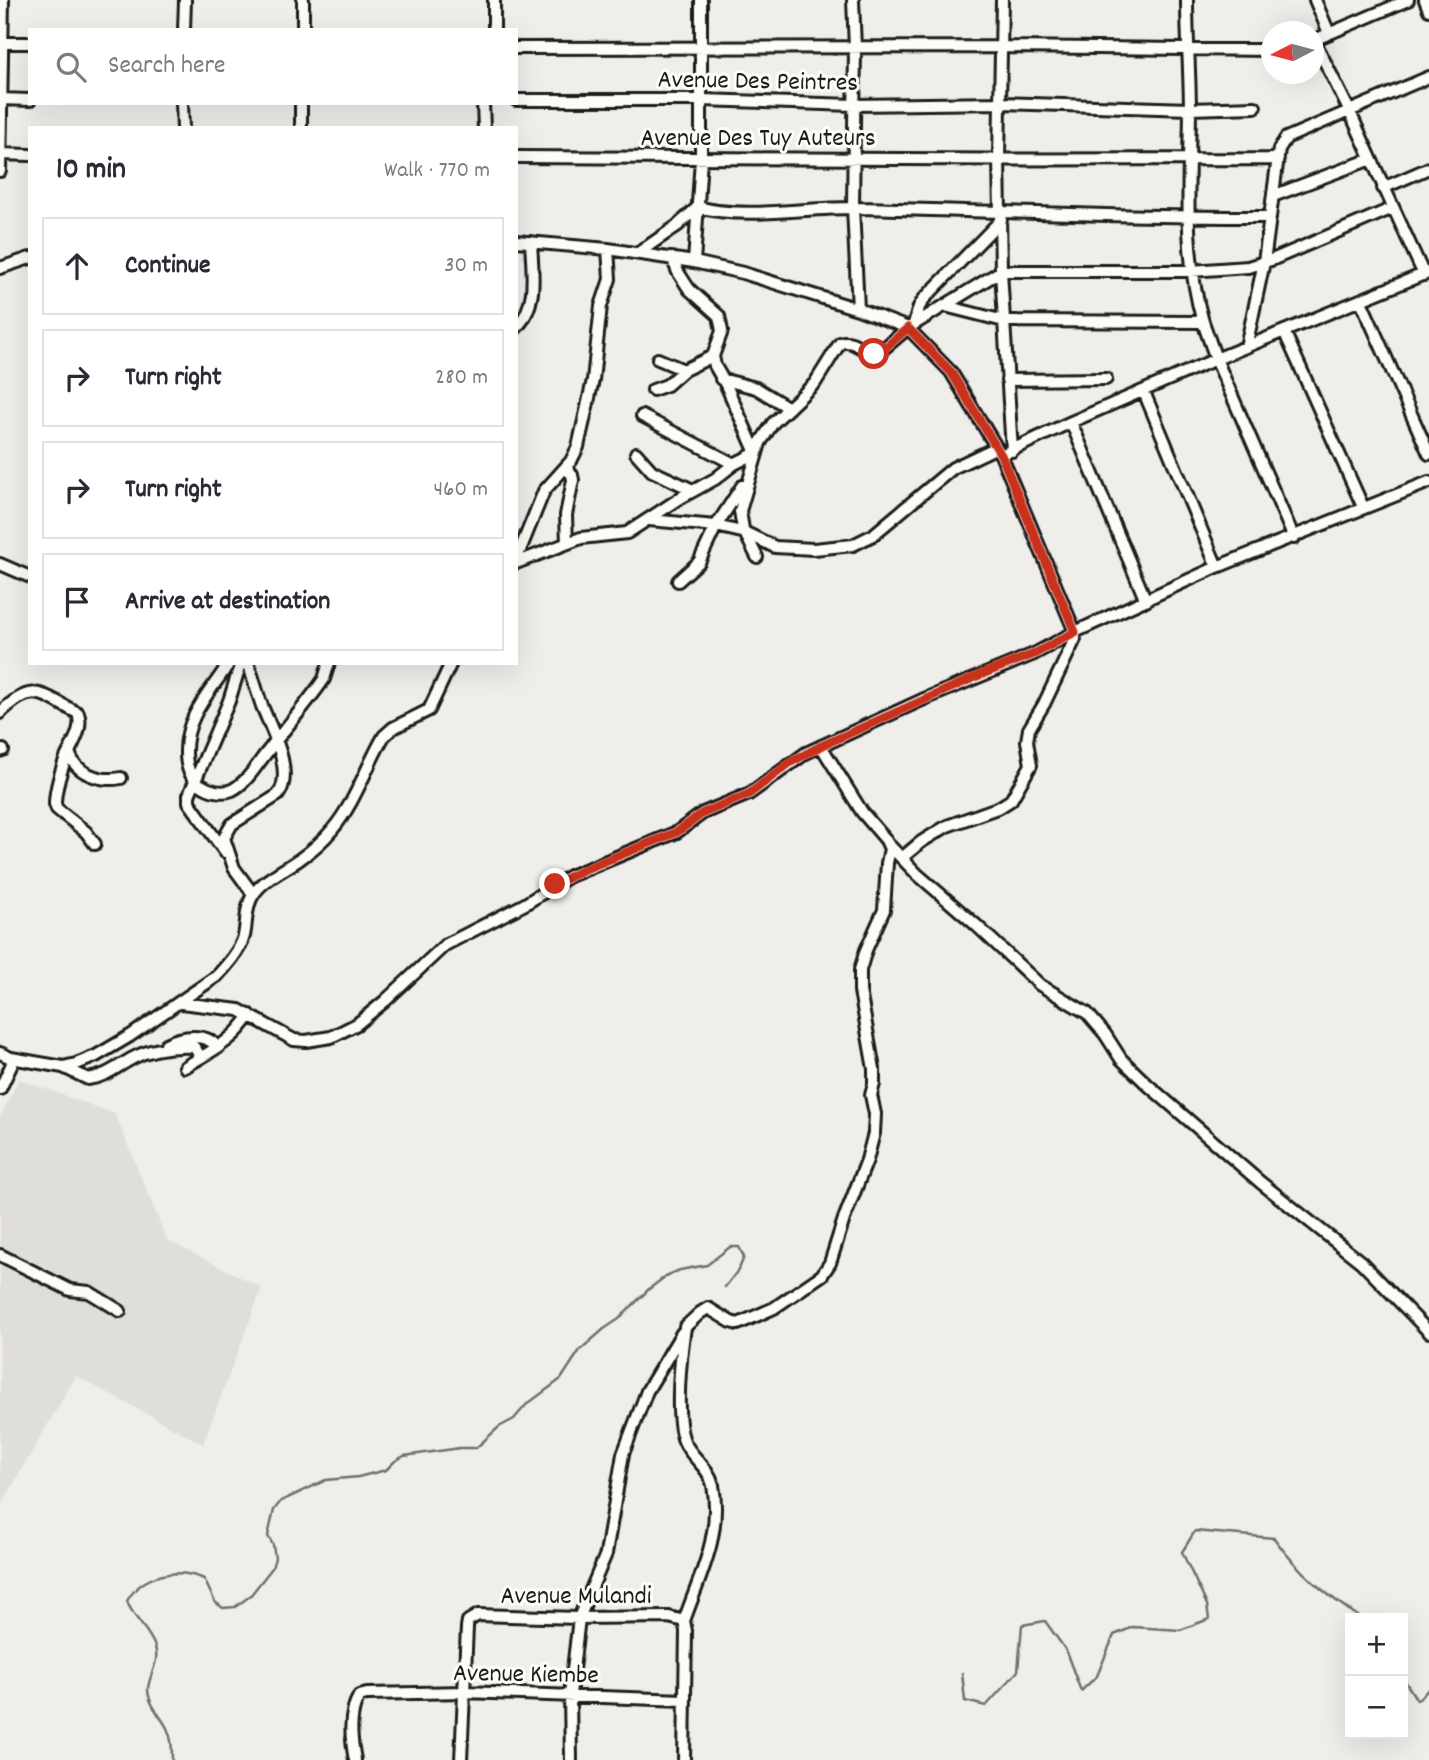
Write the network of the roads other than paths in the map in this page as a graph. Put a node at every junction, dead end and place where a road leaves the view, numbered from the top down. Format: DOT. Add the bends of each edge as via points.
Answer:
graph roads {
  1 [pos="3,0"];
  2 [pos="185,0"];
  3 [pos="303,0"];
  4 [pos="494,0"];
  5 [pos="701,0"];
  6 [pos="853,0"];
  7 [pos="1002,0"];
  8 [pos="1187,0"];
  9 [pos="1315,0"];
  10 [pos="1408,0"];
  11 [pos="1424,0"];
  12 [pos="1429,9"];
  13 [pos="184,28"];
  14 [pos="303,28"];
  15 [pos="494,28"];
  16 [pos="1329,33"];
  17 [pos="1324,35"];
  18 [pos="1,43"];
  19 [pos="28,43"];
  20 [pos="1002,47"];
  21 [pos="518,48"];
  22 [pos="701,48"];
  23 [pos="855,48"];
  24 [pos="1186,49"];
  25 [pos="1261,50"];
  26 [pos="1324,60"];
  27 [pos="1429,77"];
  28 [pos="1,99"];
  29 [pos="28,100"];
  30 [pos="518,100"];
  31 [pos="702,100"];
  32 [pos="1000,103"];
  33 [pos="183,105"];
  34 [pos="301,105"];
  35 [pos="483,105"];
  36 [pos="854,105"];
  37 [pos="1255,107"];
  38 [pos="1190,109"];
  39 [pos="1349,110"];
  40 [pos="183,126"];
  41 [pos="301,126"];
  42 [pos="484,126"];
  43 [pos="0,154"];
  44 [pos="28,155"];
  45 [pos="518,157"];
  46 [pos="999,158"];
  47 [pos="701,159"];
  48 [pos="854,159"];
  49 [pos="1278,159"];
  50 [pos="1371,159"];
  51 [pos="1189,161"];
  52 [pos="1429,168"];
  53 [pos="0,171"];
  54 [pos="1384,188"];
  55 [pos="1273,196"];
  56 [pos="698,207"];
  57 [pos="853,208"];
  58 [pos="1393,208"];
  59 [pos="1002,216"];
  60 [pos="1189,217"];
  61 [pos="1270,217"];
  62 [pos="518,242"];
  63 [pos="531,242"];
  64 [pos="608,249"];
  65 [pos="639,253"];
  66 [pos="672,258"];
  67 [pos="28,259"];
  68 [pos="694,262"];
  69 [pos="1264,262"];
  70 [pos="0,268"];
  71 [pos="1001,271"];
  72 [pos="1191,271"];
  73 [pos="1426,273"];
  74 [pos="1362,301"];
  75 [pos="945,306"];
  76 [pos="859,309"];
  77 [pos="1004,321"];
  78 [pos="1203,322"];
  79 [pos="518,325"];
  80 [pos="911,326"];
  81 [pos="1284,331"];
  82 [pos="1246,347"];
  83 [pos="713,356"];
  84 [pos="658,359"];
  85 [pos="1216,359"];
  86 [pos="684,370"];
  87 [pos="721,379"];
  88 [pos="1106,379"];
  89 [pos="1007,380"];
  90 [pos="653,390"];
  91 [pos="1144,392"];
  92 [pos="789,408"];
  93 [pos="642,416"];
  94 [pos="1071,422"];
  95 [pos="1003,451"];
  96 [pos="636,453"];
  97 [pos="757,453"];
  98 [pos="1429,454"];
  99 [pos="734,464"];
  100 [pos="566,468"];
  101 [pos="751,472"];
  102 [pos="1429,482"];
  103 [pos="693,490"];
  104 [pos="1363,507"];
  105 [pos="649,520"];
  106 [pos="716,526"];
  107 [pos="746,533"];
  108 [pos="1294,538"];
  109 [pos="566,543"];
  110 [pos="518,556"];
  111 [pos="757,557"];
  112 [pos="518,560"];
  113 [pos="0,564"];
  114 [pos="1217,567"];
  115 [pos="28,576"];
  116 [pos="678,581"];
  117 [pos="1146,601"];
  118 [pos="1075,632"];
  119 [pos="228,665"];
  120 [pos="240,665"];
  121 [pos="249,665"];
  122 [pos="328,665"];
  123 [pos="450,665"];
  124 [pos="0,713"];
  125 [pos="277,740"];
  126 [pos="821,746"];
  127 [pos="69,752"];
  128 [pos="121,778"];
  129 [pos="196,781"];
  130 [pos="95,844"];
  131 [pos="889,845"];
  132 [pos="229,857"];
  133 [pos="903,857"];
  134 [pos="253,894"];
  135 [pos="181,1003"];
  136 [pos="250,1015"];
  137 [pos="161,1048"];
  138 [pos="218,1048"];
  139 [pos="6,1055"];
  140 [pos="201,1057"];
  141 [pos="63,1067"];
  142 [pos="185,1067"];
  143 [pos="0,1089"];
  144 [pos="0,1255"];
  145 [pos="120,1311"];
  146 [pos="685,1327"];
  147 [pos="1429,1332"];
  148 [pos="579,1618"];
  149 [pos="684,1621"];
  150 [pos="465,1692"];
  151 [pos="570,1695"];
  152 [pos="684,1700"];
  153 [pos="355,1760"];
  154 [pos="461,1760"];
  155 [pos="571,1760"];
  156 [pos="684,1760"];
  1 -- 18 [label="street"];
  2 -- 13 [label="street"];
  3 -- 14 [label="street"];
  4 -- 15 [label="street"];
  5 -- 22 [label="street"];
  6 -- 23 [label="street"];
  7 -- 20 [label="street"];
  8 -- 24 [label="street"];
  9 -- 16 [label="street"];
  10 -- 16 [label="street"];
  11 -- 12 [label="street"];
  16 -- 17 [label="street"];
  18 -- 19 [label="street"];
  18 -- 28 [label="street"];
  20 -- 23 [label="street"];
  20 -- 24 [label="street"];
  20 -- 32 [label="street"];
  21 -- 22 [label="street"];
  22 -- 23 [label="street"];
  22 -- 31 [label="street"];
  23 -- 36 [label="street"];
  24 -- 25 [label="street"];
  24 -- 38 [label="street"];
  26 -- 39 [label="street"];
  27 -- 39 [label="street"];
  28 -- 29 [label="street"];
  28 -- 43 [label="street"];
  30 -- 31 [label="street, Avenue Des Peintres"];
  31 -- 36 [label="street, Avenue Des Peintres"];
  31 -- 47 [label="street"];
  32 -- 36 [label="street, Avenue Des Peintres"];
  32 -- 38 [label="street, Avenue Des Peintres"];
  32 -- 46 [label="street"];
  33 -- 40 [label="street"];
  34 -- 41 [label="street"];
  35 -- 42 [label="street"];
  36 -- 48 [label="street"];
  37 -- 38 [label="street, Avenue Des Peintres"];
  38 -- 51 [label="street"];
  39 -- 49 [label="street" via="1286,138"];
  39 -- 50 [label="street"];
  43 -- 44 [label="street"];
  43 -- 53 [label="street"];
  45 -- 47 [label="street, Avenue Des Tuy Auteurs"];
  46 -- 48 [label="street, Avenue Des Tuy Auteurs"];
  46 -- 51 [label="street, Avenue Des Tuy Auteurs"];
  46 -- 59 [label="street"];
  47 -- 48 [label="street, Avenue Des Tuy Auteurs"];
  47 -- 56 [label="street"];
  48 -- 57 [label="street"];
  49 -- 51 [label="street, Avenue Des Tuy Auteurs"];
  49 -- 55 [label="street"];
  50 -- 54 [label="street"];
  50 -- 55 [label="street"];
  51 -- 60 [label="street"];
  52 -- 54 [label="street"];
  54 -- 58 [label="street"];
  55 -- 61 [label="street"];
  56 -- 57 [label="street" via="725,212"];
  56 -- 65 [label="street"];
  56 -- 68 [label="street"];
  57 -- 59 [label="street"];
  57 -- 76 [label="street"];
  58 -- 69 [label="street"];
  58 -- 73 [label="street"];
  59 -- 60 [label="street"];
  59 -- 71 [label="street"];
  59 -- 80 [label="street" via="924,299"];
  60 -- 61 [label="street"];
  60 -- 72 [label="street"];
  61 -- 69 [label="street"];
  62 -- 63 [label="street"];
  63 -- 64 [label="street"];
  63 -- 79 [label="street" via="531,295"];
  64 -- 65 [label="street"];
  64 -- 100 [label="street" via="610,279 601,306 590,397 579,447"];
  65 -- 66 [label="street"];
  66 -- 68 [label="street"];
  66 -- 83 [label="street" via="689,289 719,316 722,331"];
  67 -- 70 [label="street"];
  68 -- 76 [label="street"];
  69 -- 72 [label="street"];
  69 -- 82 [label="street"];
  71 -- 72 [label="street"];
  71 -- 75 [label="street"];
  71 -- 77 [label="street"];
  72 -- 78 [label="street"];
  73 -- 74 [label="street"];
  74 -- 81 [label="street"];
  74 -- 98 [label="street"];
  75 -- 77 [label="street"];
  75 -- 80 [label="street"];
  76 -- 80 [label="street"];
  77 -- 78 [label="street"];
  77 -- 89 [label="street"];
  78 -- 85 [label="street"];
  80 -- 92 [label="street" via="877,354 853,343 839,343 815,383"];
  80 -- 95 [label="street" via="951,372"];
  81 -- 82 [label="street"];
  81 -- 104 [label="street"];
  82 -- 85 [label="street"];
  83 -- 86 [label="street"];
  83 -- 87 [label="street"];
  84 -- 86 [label="street"];
  85 -- 91 [label="street"];
  85 -- 108 [label="street"];
  86 -- 90 [label="street" via="671,383"];
  87 -- 92 [label="street" via="756,388"];
  87 -- 97 [label="street"];
  88 -- 89 [label="street"];
  89 -- 95 [label="street"];
  91 -- 94 [label="street"];
  91 -- 114 [label="street"];
  92 -- 97 [label="street" via="765,433"];
  93 -- 99 [label="street"];
  94 -- 95 [label="street"];
  94 -- 117 [label="street"];
  95 -- 107 [label="street" via="953,468 873,535 853,545 814,550 775,547"];
  95 -- 118 [label="street"];
  96 -- 103 [label="street" via="652,471"];
  97 -- 99 [label="street"];
  97 -- 101 [label="street"];
  99 -- 103 [label="street"];
  100 -- 109 [label="street" via="573,480"];
  100 -- 110 [label="street" via="544,491"];
  101 -- 106 [label="street"];
  101 -- 107 [label="street" via="740,511"];
  102 -- 104 [label="street"];
  103 -- 105 [label="street"];
  104 -- 108 [label="street"];
  105 -- 106 [label="street"];
  105 -- 109 [label="street" via="627,533"];
  106 -- 107 [label="street"];
  106 -- 116 [label="street" via="699,562"];
  107 -- 111 [label="street"];
  108 -- 114 [label="street"];
  109 -- 112 [label="street"];
  113 -- 115 [label="street"];
  114 -- 117 [label="street"];
  117 -- 118 [label="street"];
  118 -- 126 [label="street"];
  118 -- 133 [label="street" via="1069,654 1029,729 1031,765 1011,800 947,826"];
  119 -- 129 [label="street" via="187,730 186,760"];
  120 -- 129 [label="street"];
  121 -- 125 [label="street"];
  122 -- 125 [label="street" via="324,679"];
  123 -- 134 [label="street" via="429,710 384,736 331,831"];
  124 -- 127 [label="street" via="20,695 50,696 80,716"];
  125 -- 129 [label="street" via="254,771 232,790 217,792"];
  125 -- 132 [label="street" via="284,770 282,790 274,800 227,829 224,838"];
  126 -- 131 [label="street" via="862,812"];
  126 -- 136 [label="street" via="749,794 703,813 677,832 570,876 445,945 386,1001 343,1032 320,1040 294,1040"];
  127 -- 128 [label="street" via="87,773 107,780"];
  127 -- 130 [label="street" via="55,807"];
  129 -- 132 [label="street" via="189,802"];
  131 -- 133 [label="street"];
  131 -- 146 [label="street" via="884,910 860,970 874,1069 874,1133 830,1263 822,1275 774,1308 736,1324 708,1308"];
  132 -- 134 [label="street"];
  133 -- 147 [label="street" via="1040,985 1087,1013 1142,1079 1361,1262"];
  134 -- 135 [label="street" via="244,935 227,966"];
  135 -- 136 [label="street"];
  135 -- 141 [label="street" via="96,1056"];
  136 -- 138 [label="street" via="238,1033"];
  137 -- 138 [label="street" via="173,1041 205,1037"];
  137 -- 140 [label="street" via="194,1047"];
  137 -- 141 [label="street" via="93,1079"];
  138 -- 140 [label="street"];
  139 -- 141 [label="street"];
  139 -- 143 [label="street" via="12,1064"];
  140 -- 142 [label="street"];
  144 -- 145 [label="street" via="70,1290 89,1292"];
  146 -- 148 [label="street" via="647,1391 624,1454 606,1554"];
  146 -- 149 [label="street" via="682,1434 710,1475 714,1523 712,1547"];
  148 -- 149 [label="street, Avenue Mulandi" via="669,1617"];
  148 -- 150 [label="street, Avenue Mulandi" via="472,1617 467,1627"];
  148 -- 151 [label="street"];
  149 -- 152 [label="street, Avenue Mulandi"];
  150 -- 151 [label="street, Avenue Kiembe"];
  150 -- 153 [label="street, Avenue Kiembe" via="359,1696 351,1735"];
  150 -- 154 [label="street, Avenue Mulandi"];
  151 -- 152 [label="street, Avenue Kiembe"];
  151 -- 155 [label="street"];
  152 -- 156 [label="street, Avenue Mulandi"];
}
